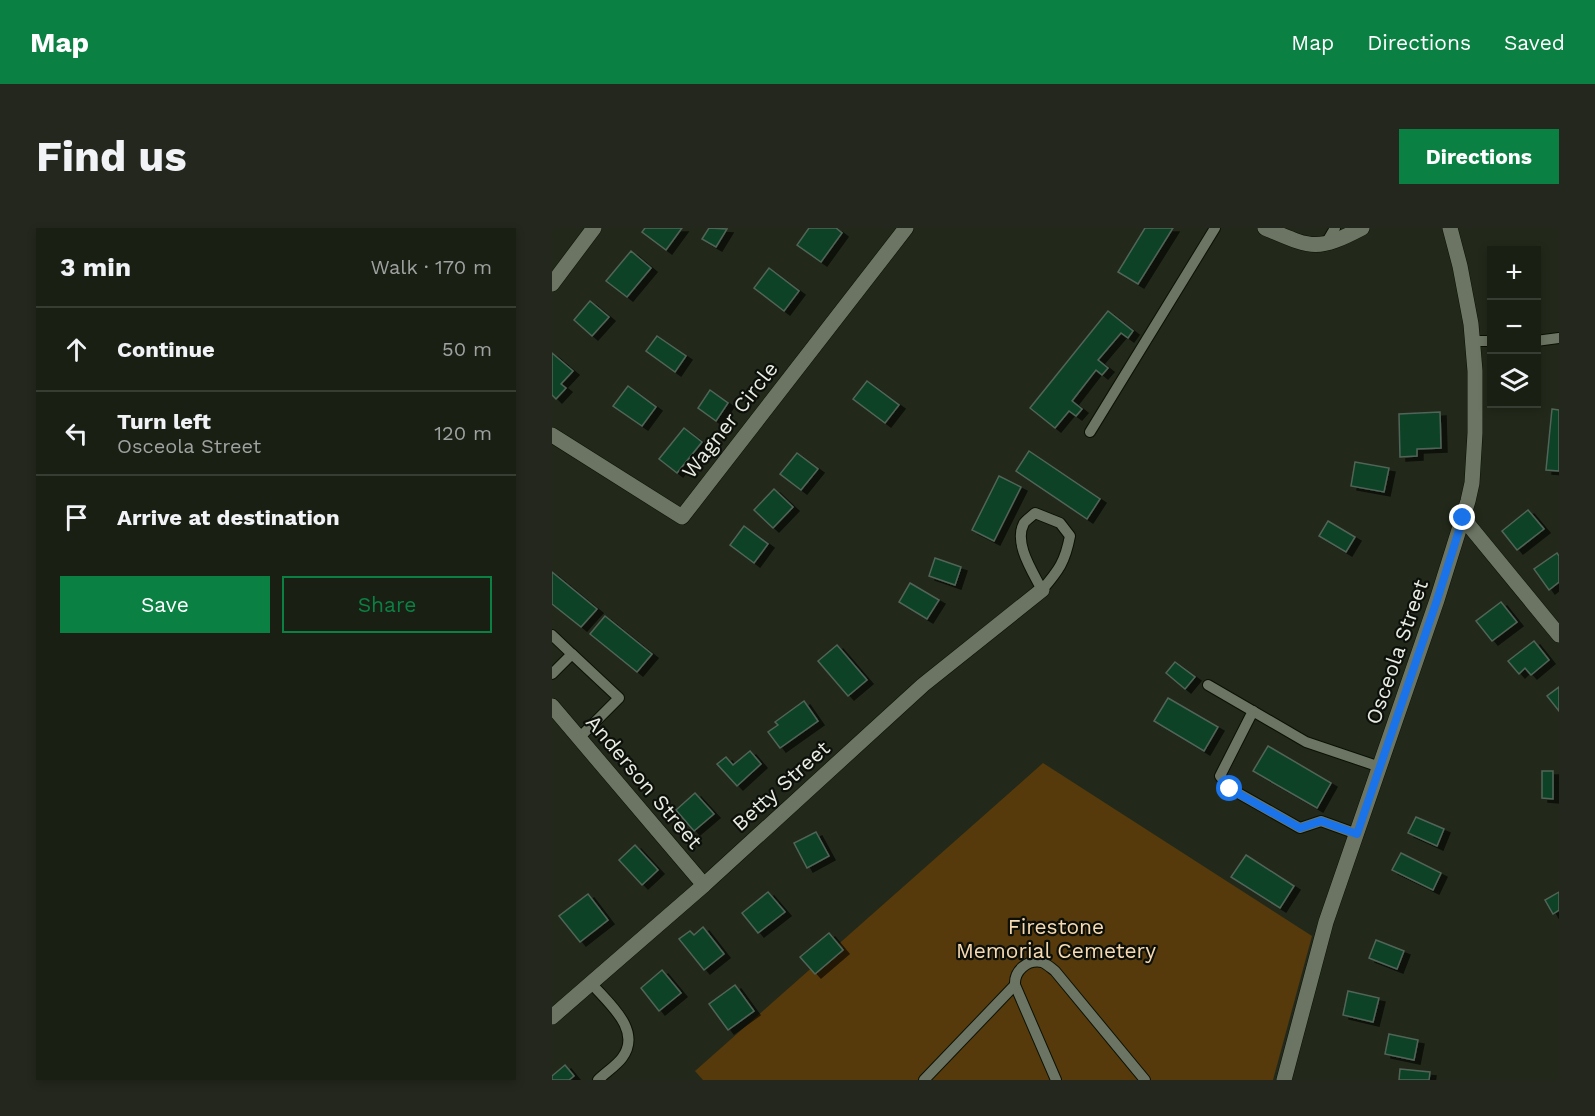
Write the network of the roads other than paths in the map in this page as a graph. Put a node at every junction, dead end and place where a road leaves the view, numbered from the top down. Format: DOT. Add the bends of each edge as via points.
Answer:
graph roads {
  1 [pos="594,228"];
  2 [pos="906,228"];
  3 [pos="1215,228"];
  4 [pos="1265,228"];
  5 [pos="1335,228"];
  6 [pos="1362,228"];
  7 [pos="1450,228"];
  8 [pos="1325,245"];
  9 [pos="552,284"];
  10 [pos="1559,338"];
  11 [pos="1541,340"];
  12 [pos="1473,341"];
  13 [pos="1487,342"];
  14 [pos="1090,432"];
  15 [pos="552,435"];
  16 [pos="1463,518"];
  17 [pos="1042,590"];
  18 [pos="552,635"];
  19 [pos="1559,635"];
  20 [pos="572,654"];
  21 [pos="552,674"];
  22 [pos="1208,685"];
  23 [pos="552,706"];
  24 [pos="1253,711"];
  25 [pos="579,738"];
  26 [pos="1380,767"];
  27 [pos="1357,834"];
  28 [pos="704,885"];
  29 [pos="591,983"];
  30 [pos="1015,985"];
  31 [pos="552,1017"];
  32 [pos="598,1080"];
  33 [pos="924,1080"];
  34 [pos="1056,1080"];
  35 [pos="1145,1080"];
  36 [pos="1284,1080"];
  1 -- 9 [label="street"];
  2 -- 15 [label="street, Wagner Circle" via="682,517"];
  3 -- 14 [label="lane"];
  4 -- 8 [label="street" via="1299,242"];
  5 -- 8 [label="lane"];
  6 -- 8 [label="street"];
  7 -- 12 [label="street, Osceola Street" via="1461,266"];
  10 -- 11 [label="lane"];
  12 -- 13 [label="lane"];
  12 -- 16 [label="street, Osceola Street" via="1475,433 1472,483"];
  16 -- 19 [label="street"];
  16 -- 26 [label="street, Osceola Street"];
  17 -- 17 [label="lane" via="1066,557 1070,536 1060,523 1035,513 1024,523 1021,537 1024,553"];
  17 -- 28 [label="street, Betty Street" via="923,685"];
  18 -- 20 [label="lane"];
  20 -- 21 [label="lane"];
  20 -- 25 [label="lane" via="619,698"];
  22 -- 24 [label="lane"];
  23 -- 25 [label="street, Anderson Street"];
  24 -- 26 [label="lane" via="1306,742"];
  24 -- 27 [label="lane" via="1220,776 1230,789 1300,828 1321,821"];
  25 -- 28 [label="street, Anderson Street"];
  26 -- 27 [label="street, Osceola Street"];
  27 -- 36 [label="street, Osceola Street" via="1326,922"];
  28 -- 29 [label="street, Betty Street"];
  29 -- 31 [label="street, Betty Street"];
  29 -- 32 [label="lane" via="626,1025 630,1040 623,1058"];
  30 -- 33 [label="lane"];
  30 -- 34 [label="lane"];
  30 -- 35 [label="lane" via="1022,967 1036,962 1047,965"];
}
